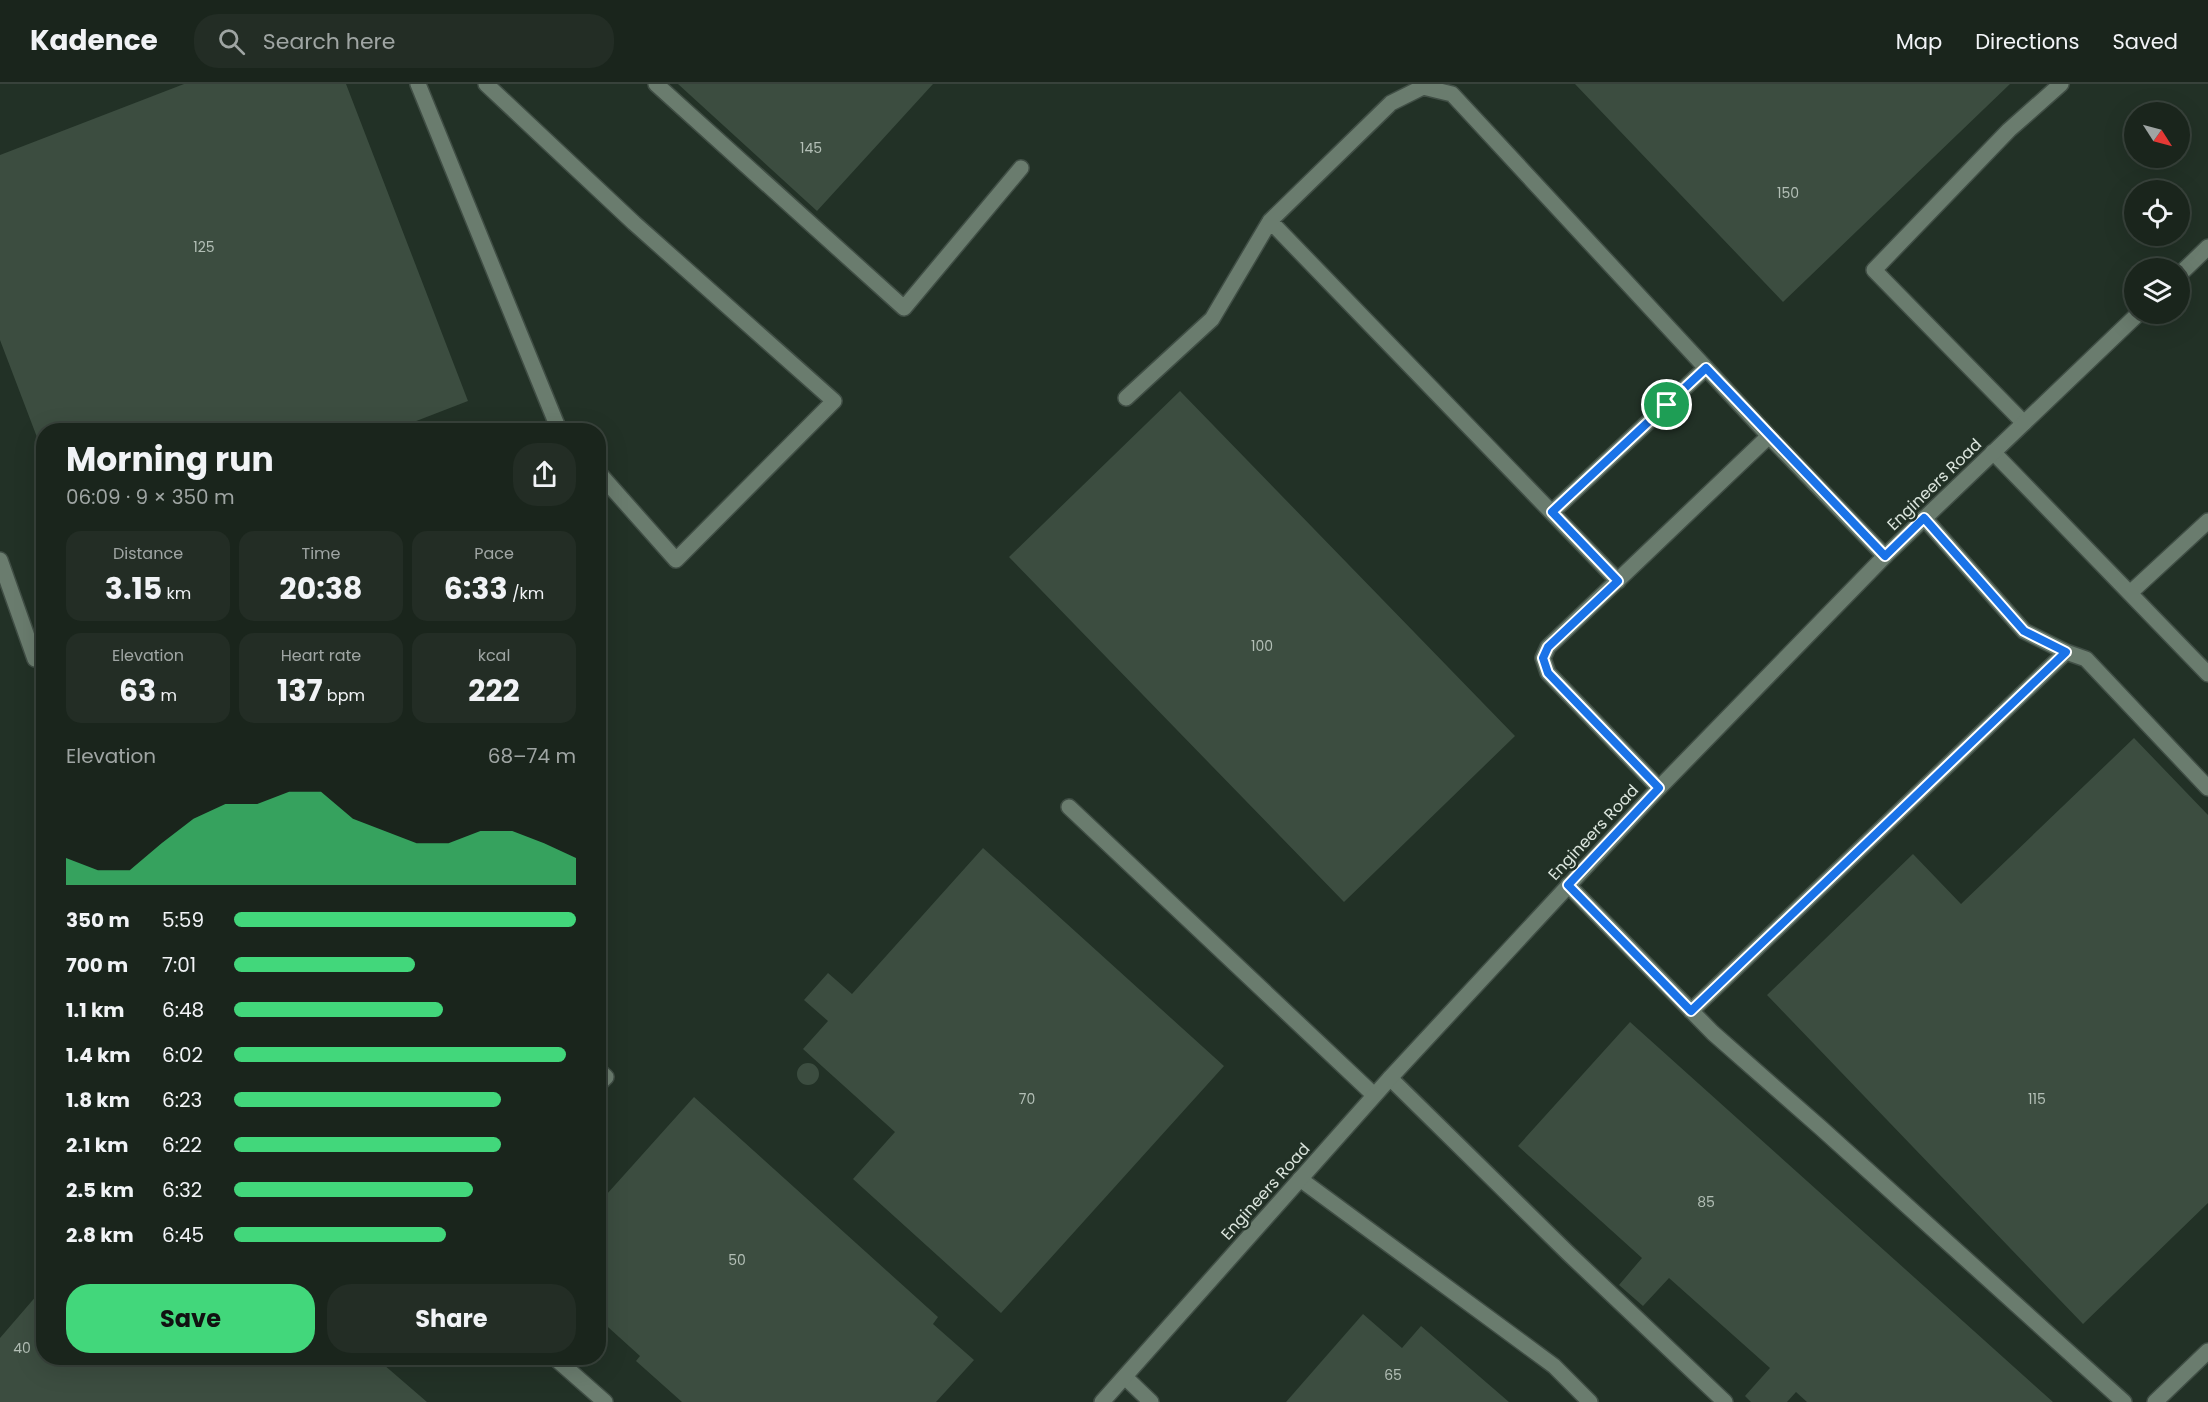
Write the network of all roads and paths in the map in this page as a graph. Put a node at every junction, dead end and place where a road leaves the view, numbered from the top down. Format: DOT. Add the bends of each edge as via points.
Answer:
graph roads {
  1 [pos="418,84"];
  2 [pos="486,84"];
  3 [pos="656,84"];
  4 [pos="2061,84"];
  5 [pos="1021,168"];
  6 [pos="1270,222"];
  7 [pos="2208,247"];
  8 [pos="2190,264"];
  9 [pos="2128,324"];
  10 [pos="1706,368"];
  11 [pos="1126,398"];
  12 [pos="554,423"];
  13 [pos="2024,423"];
  14 [pos="1769,436"];
  15 [pos="1993,452"];
  16 [pos="606,481"];
  17 [pos="1552,512"];
  18 [pos="1924,518"];
  19 [pos="2208,520"];
  20 [pos="1885,556"];
  21 [pos="0,560"];
  22 [pos="1618,581"];
  23 [pos="2130,593"];
  24 [pos="2066,652"];
  25 [pos="36,659"];
  26 [pos="2208,674"];
  27 [pos="1659,788"];
  28 [pos="2208,788"];
  29 [pos="1069,807"];
  30 [pos="1568,885"];
  31 [pos="1691,1011"];
  32 [pos="1390,1078"];
  33 [pos="1374,1095"];
  34 [pos="1300,1179"];
  35 [pos="2208,1352"];
  36 [pos="563,1365"];
  37 [pos="1125,1377"];
  38 [pos="605,1402"];
  39 [pos="1102,1402"];
  40 [pos="1151,1402"];
  41 [pos="1590,1402"];
  42 [pos="1725,1402"];
  43 [pos="2124,1402"];
  44 [pos="2155,1402"];
  1 -- 12 [label="street"];
  2 -- 16 [label="street" via="634,223 834,401 676,560"];
  3 -- 5 [label="street" via="904,308"];
  4 -- 13 [label="street" via="2008,130 1874,270"];
  6 -- 10 [label="street" via="1391,104 1424,87 1452,94"];
  6 -- 11 [label="street" via="1212,319"];
  6 -- 17 [label="street"];
  7 -- 8 [label="street"];
  9 -- 13 [label="street, Engineers Road"];
  10 -- 14 [label="street"];
  10 -- 17 [label="street"];
  13 -- 15 [label="street, Engineers Road"];
  14 -- 20 [label="street"];
  14 -- 22 [label="street"];
  15 -- 18 [label="street, Engineers Road"];
  15 -- 23 [label="street"];
  17 -- 22 [label="street"];
  18 -- 20 [label="street, Engineers Road"];
  18 -- 24 [label="street" via="2024,631"];
  19 -- 23 [label="street"];
  20 -- 27 [label="street, Engineers Road"];
  21 -- 25 [label="street"];
  22 -- 27 [label="street" via="1548,647 1543,658 1548,673"];
  23 -- 26 [label="street"];
  24 -- 28 [label="street" via="2086,659"];
  24 -- 31 [label="street"];
  27 -- 30 [label="street, Engineers Road"];
  29 -- 33 [label="street"];
  30 -- 31 [label="street"];
  30 -- 32 [label="street, Engineers Road"];
  31 -- 43 [label="street"];
  32 -- 33 [label="street, Engineers Road"];
  32 -- 42 [label="street"];
  33 -- 34 [label="street, Engineers Road"];
  34 -- 37 [label="street, Engineers Road"];
  34 -- 41 [label="street" via="1554,1366"];
  35 -- 44 [label="street"];
  36 -- 38 [label="street"];
  37 -- 39 [label="street, Engineers Road"];
  37 -- 40 [label="street"];
}
